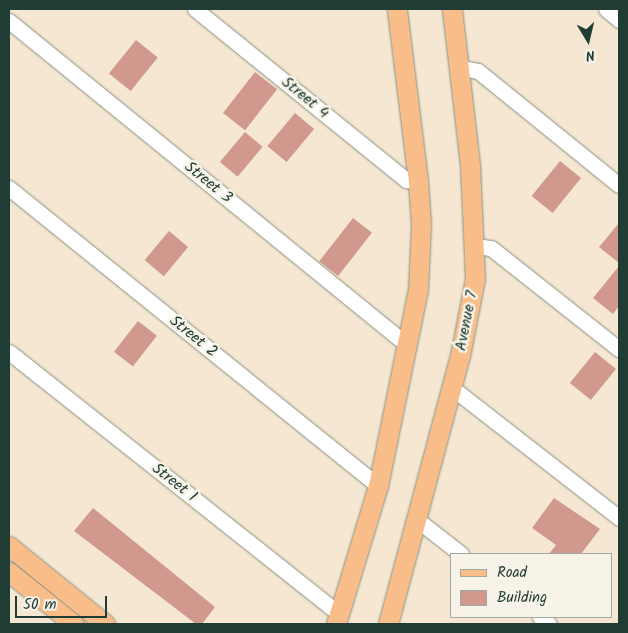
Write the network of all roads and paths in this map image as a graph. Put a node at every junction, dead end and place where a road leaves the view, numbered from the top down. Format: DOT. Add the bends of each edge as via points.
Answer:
graph roads {
  1 [pos="195,9"];
  2 [pos="397,9"];
  3 [pos="452,9"];
  4 [pos="606,9"];
  5 [pos="619,20"];
  6 [pos="9,21"];
  7 [pos="461,68"];
  8 [pos="418,181"];
  9 [pos="619,185"];
  10 [pos="9,188"];
  11 [pos="476,246"];
  12 [pos="406,344"];
  13 [pos="619,349"];
  14 [pos="9,352"];
  15 [pos="451,387"];
  16 [pos="378,486"];
  17 [pos="619,518"];
  18 [pos="416,519"];
  19 [pos="9,546"];
  20 [pos="460,553"];
  21 [pos="9,572"];
  22 [pos="337,619"];
  23 [pos="74,624"];
  24 [pos="106,624"];
  25 [pos="388,624"];
  1 -- 8 [label="street, Street 4" via="406,180"];
  2 -- 8 [label="main road"];
  3 -- 7 [label="main road, Avenue 7"];
  4 -- 5 [label="street"];
  6 -- 12 [label="street, Street 3"];
  7 -- 9 [label="street" via="478,71"];
  7 -- 11 [label="main road, Avenue 7"];
  8 -- 12 [label="main road" via="420,267"];
  10 -- 16 [label="street, Street 2"];
  11 -- 13 [label="street" via="491,248"];
  11 -- 15 [label="main road, Avenue 7" via="473,287"];
  12 -- 16 [label="main road"];
  14 -- 22 [label="street, Street 1"];
  15 -- 17 [label="street"];
  15 -- 18 [label="main road, Avenue 7"];
  16 -- 22 [label="main road"];
  18 -- 20 [label="street"];
  18 -- 25 [label="main road, Avenue 7"];
  19 -- 24 [label="main road"];
  21 -- 23 [label="main road"];
}
